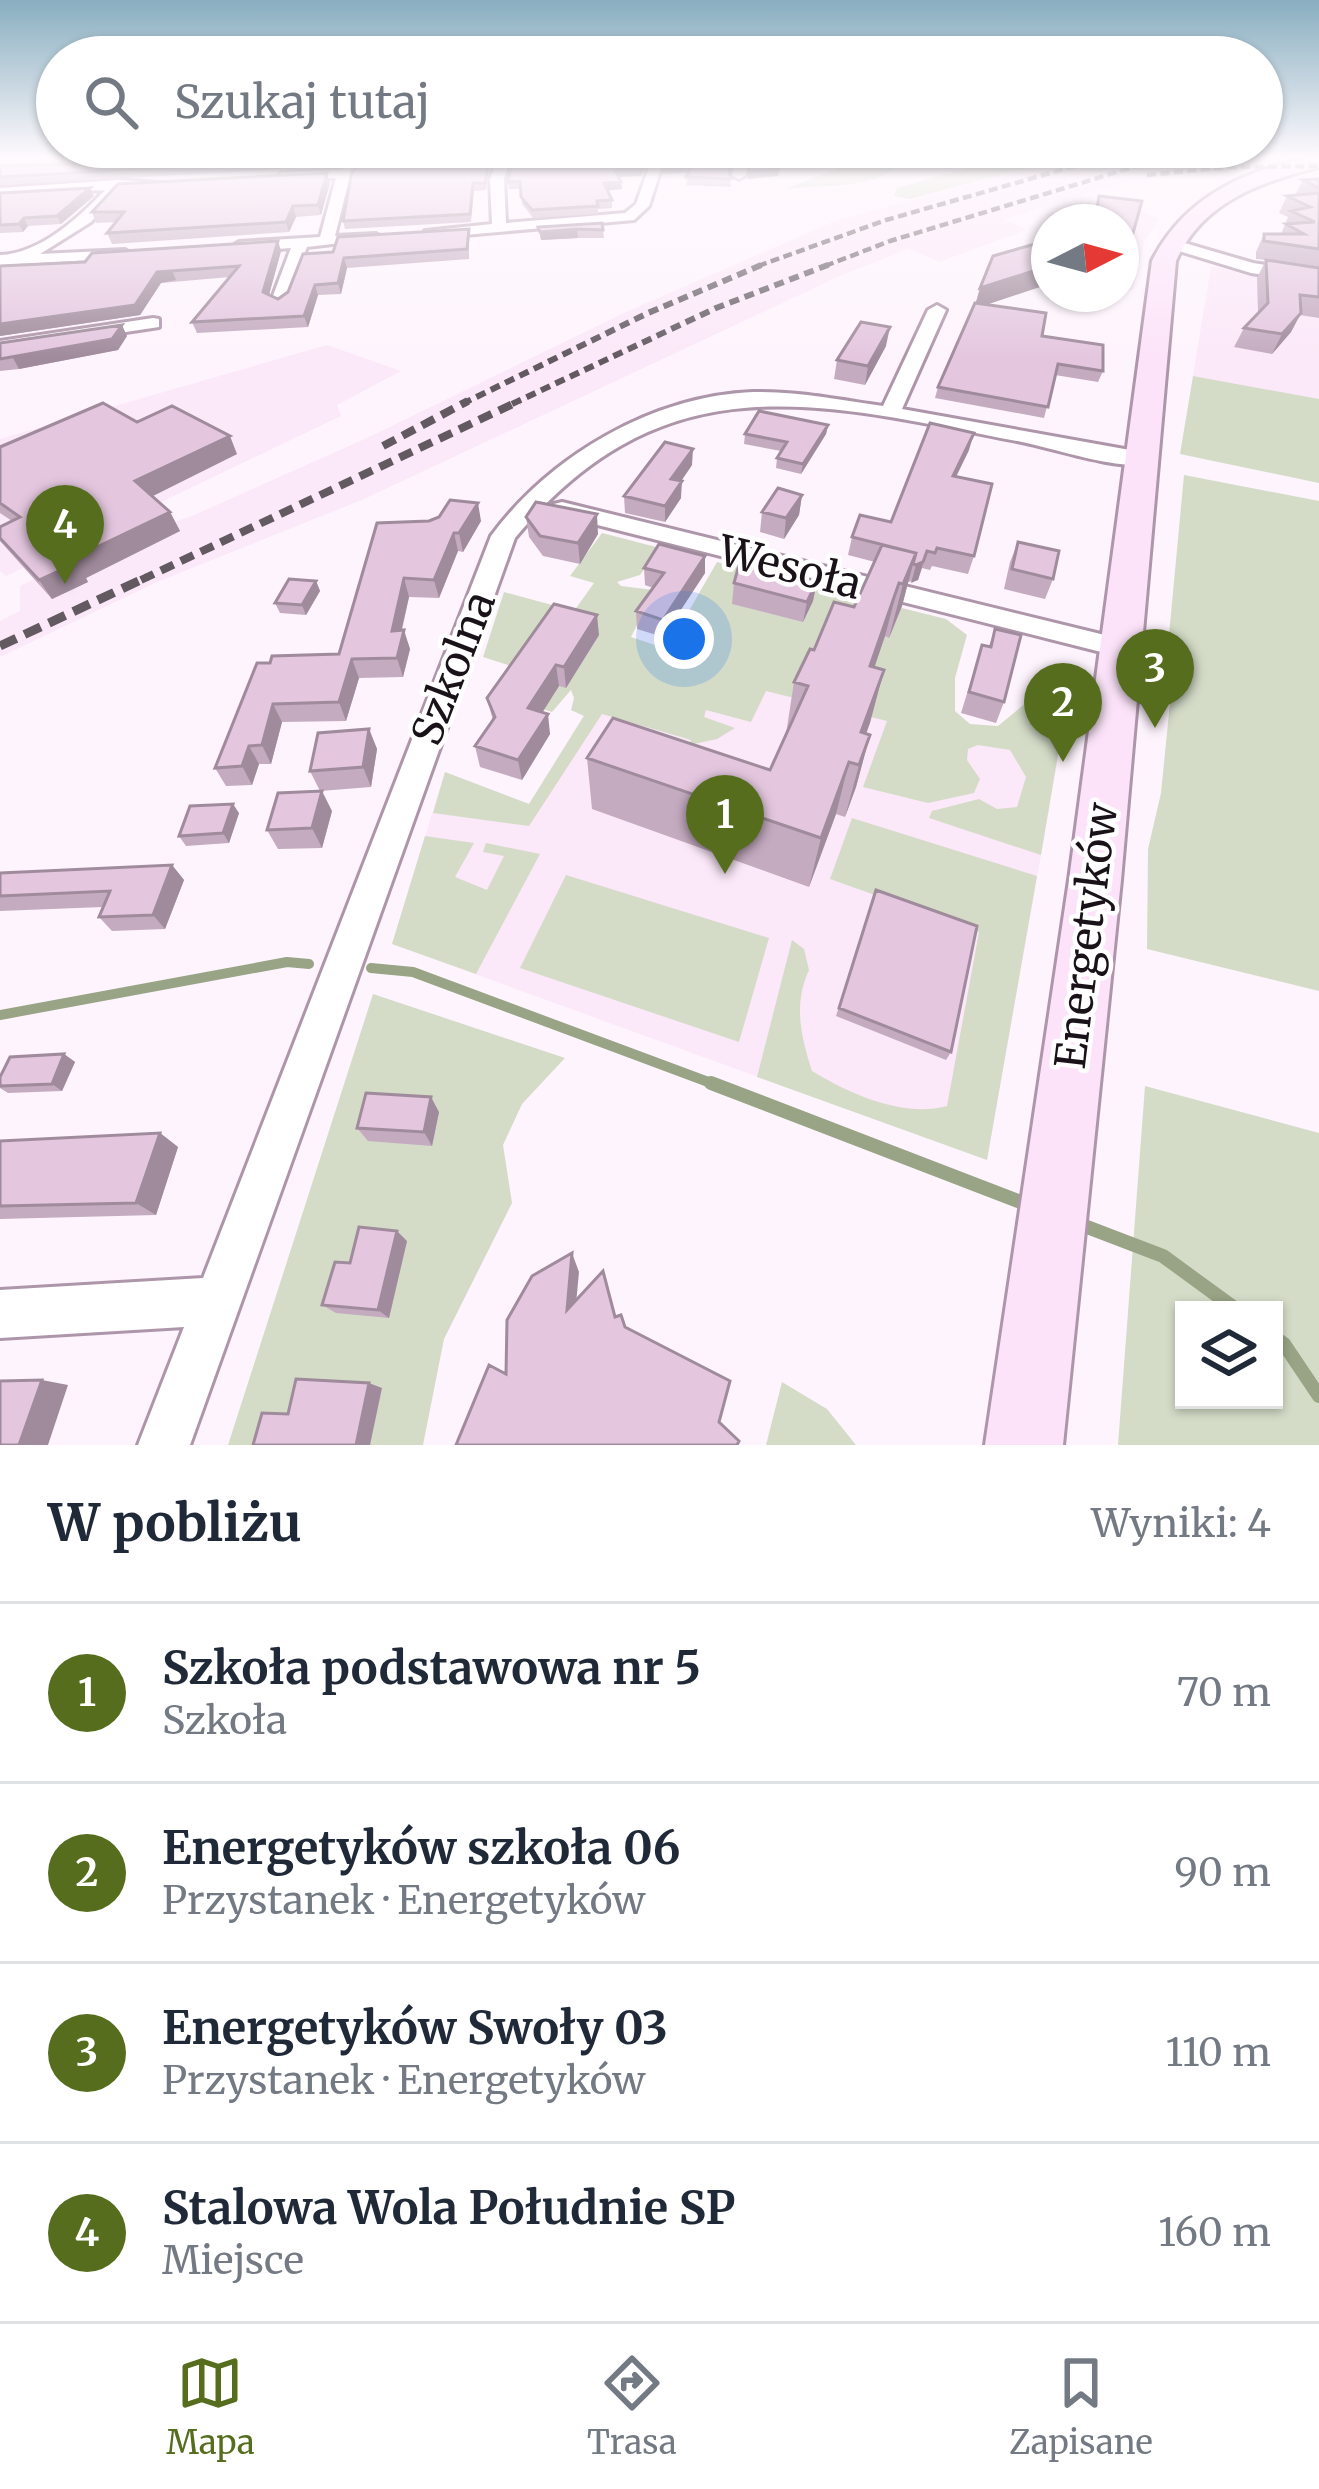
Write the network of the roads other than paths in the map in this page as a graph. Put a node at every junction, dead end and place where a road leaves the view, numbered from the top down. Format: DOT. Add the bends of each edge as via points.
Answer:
graph roads {
  1 [pos="79,223"];
  2 [pos="331,223"];
  3 [pos="500,223"];
  4 [pos="584,223"];
  5 [pos="1186,223"];
  6 [pos="500,229"];
  7 [pos="407,236"];
  8 [pos="387,237"];
  9 [pos="326,241"];
  10 [pos="301,243"];
  11 [pos="1171,244"];
  12 [pos="230,248"];
  13 [pos="136,255"];
  14 [pos="0,260"];
  15 [pos="20,260"];
  16 [pos="1319,278"];
  17 [pos="279,302"];
  18 [pos="937,310"];
  19 [pos="153,323"];
  20 [pos="0,346"];
  21 [pos="890,412"];
  22 [pos="1142,459"];
  23 [pos="530,501"];
  24 [pos="1121,648"];
  25 [pos="217,1301"];
  26 [pos="0,1314"];
  27 [pos="164,1445"];
  28 [pos="1024,1445"];
  1 -- 15 [label="street"];
  2 -- 9 [label="street"];
  3 -- 6 [label="street"];
  4 -- 6 [label="street"];
  5 -- 11 [label="main road"];
  6 -- 7 [label="street"];
  8 -- 9 [label="street"];
  9 -- 10 [label="street"];
  10 -- 12 [label="street"];
  10 -- 17 [label="street"];
  11 -- 16 [label="street"];
  11 -- 22 [label="main road, Energetyków"];
  13 -- 15 [label="street"];
  14 -- 15 [label="street"];
  18 -- 21 [label="street"];
  19 -- 20 [label="street"];
  21 -- 22 [label="street, Szkolna"];
  21 -- 23 [label="street, Szkolna" via="747,398 692,409 590,454"];
  22 -- 24 [label="main road, Energetyków"];
  23 -- 24 [label="street, Wesoła"];
  23 -- 25 [label="street, Szkolna" via="502,536"];
  24 -- 28 [label="main road, Energetyków"];
  25 -- 26 [label="street"];
  25 -- 27 [label="street, Szkolna"];
}
